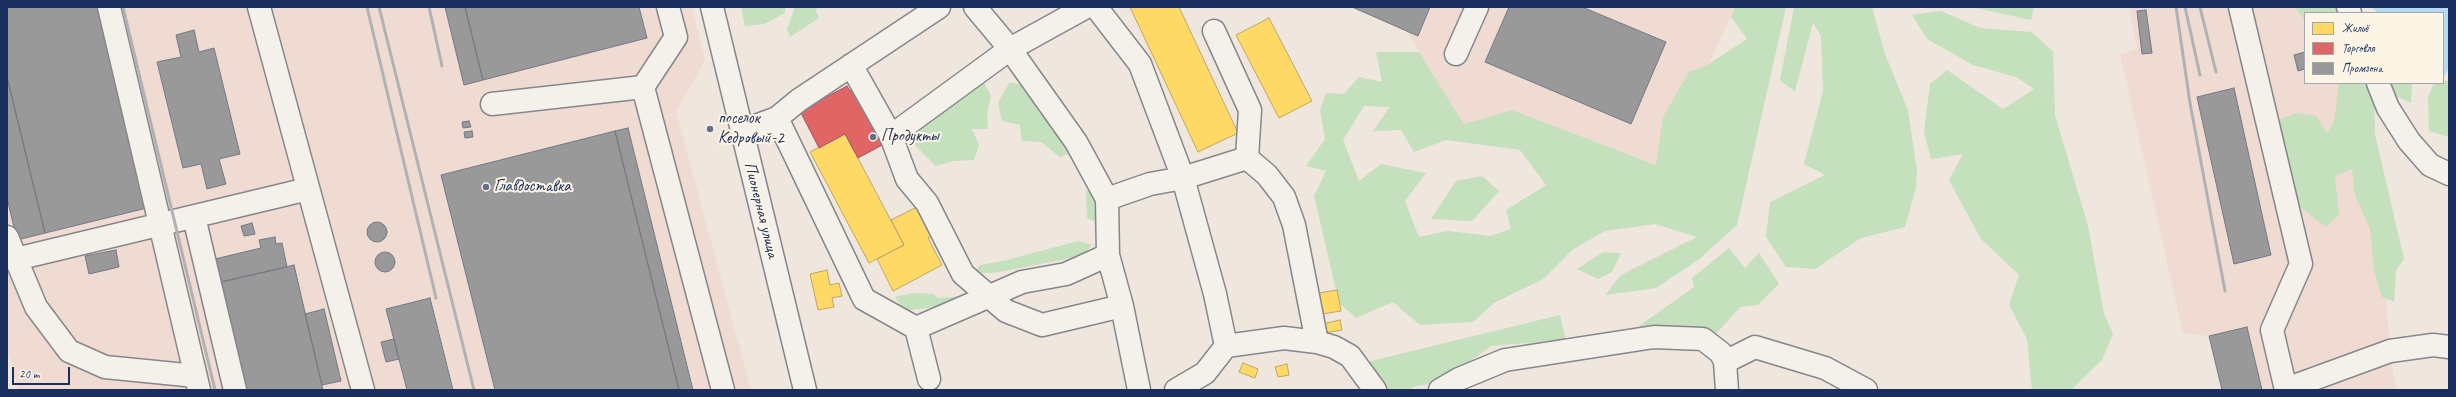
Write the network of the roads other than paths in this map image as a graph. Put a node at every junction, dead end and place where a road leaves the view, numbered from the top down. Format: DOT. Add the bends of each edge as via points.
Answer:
graph roads {
  1 [pos="109,7"];
  2 [pos="259,7"];
  3 [pos="668,7"];
  4 [pos="712,7"];
  5 [pos="939,7"];
  6 [pos="974,7"];
  7 [pos="1086,7"];
  8 [pos="1096,7"];
  9 [pos="1476,7"];
  10 [pos="2240,7"];
  11 [pos="1214,31"];
  12 [pos="1010,49"];
  13 [pos="1456,54"];
  14 [pos="851,65"];
  15 [pos="2378,84"];
  16 [pos="642,87"];
  17 [pos="492,104"];
  18 [pos="777,118"];
  19 [pos="742,131"];
  20 [pos="891,136"];
  21 [pos="1247,158"];
  22 [pos="2449,174"];
  23 [pos="1183,178"];
  24 [pos="308,189"];
  25 [pos="1107,199"];
  26 [pos="194,217"];
  27 [pos="162,225"];
  28 [pos="7,237"];
  29 [pos="1108,255"];
  30 [pos="16,259"];
  31 [pos="988,296"];
  32 [pos="1122,306"];
  33 [pos="916,328"];
  34 [pos="1317,342"];
  35 [pos="1226,346"];
  36 [pos="2449,347"];
  37 [pos="1725,362"];
  38 [pos="929,379"];
  39 [pos="197,383"];
  40 [pos="235,390"];
  41 [pos="363,390"];
  42 [pos="723,390"];
  43 [pos="805,390"];
  44 [pos="1139,390"];
  45 [pos="1176,390"];
  46 [pos="1375,390"];
  47 [pos="1440,390"];
  48 [pos="1727,390"];
  49 [pos="1866,390"];
  50 [pos="2286,390"];
  1 -- 27 [label="street"];
  2 -- 24 [label="street"];
  3 -- 16 [label="street" via="676,37"];
  4 -- 19 [label="street, Пионерная улица"];
  5 -- 14 [label="street"];
  6 -- 12 [label="street"];
  7 -- 12 [label="street"];
  8 -- 23 [label="street" via="1140,64"];
  9 -- 13 [label="street"];
  10 -- 50 [label="street" via="2301,264 2272,330"];
  11 -- 21 [label="street" via="1250,110"];
  12 -- 20 [label="street"];
  12 -- 25 [label="street" via="1076,142"];
  14 -- 18 [label="street"];
  14 -- 20 [label="street"];
  15 -- 22 [label="street" via="2388,108 2409,141 2430,165"];
  16 -- 17 [label="street"];
  16 -- 42 [label="street"];
  18 -- 19 [label="street"];
  18 -- 33 [label="street" via="864,299"];
  19 -- 43 [label="street, Пионерная улица"];
  20 -- 31 [label="street" via="907,179 927,203 963,274"];
  21 -- 23 [label="street"];
  21 -- 34 [label="street" via="1266,175 1284,198 1294,225"];
  23 -- 25 [label="street" via="1150,184"];
  23 -- 35 [label="street" via="1215,294"];
  24 -- 26 [label="street"];
  24 -- 41 [label="street"];
  25 -- 29 [label="street"];
  26 -- 27 [label="street"];
  26 -- 40 [label="street"];
  27 -- 30 [label="street"];
  27 -- 39 [label="street"];
  28 -- 30 [label="street"];
  29 -- 31 [label="street" via="1066,274 1022,282"];
  29 -- 32 [label="street"];
  30 -- 39 [label="street" via="36,306 69,351 105,367"];
  31 -- 32 [label="street" via="1006,311 1042,324"];
  31 -- 33 [label="street"];
  32 -- 44 [label="street"];
  33 -- 38 [label="street"];
  34 -- 35 [label="street" via="1284,338"];
  34 -- 46 [label="street" via="1334,347 1350,356"];
  35 -- 45 [label="street" via="1205,373"];
  36 -- 50 [label="street" via="2433,345 2390,351"];
  37 -- 47 [label="street" via="1721,353 1703,339 1654,337 1505,360 1459,379"];
  37 -- 48 [label="street"];
  37 -- 49 [label="street" via="1755,347 1825,368"];
}
